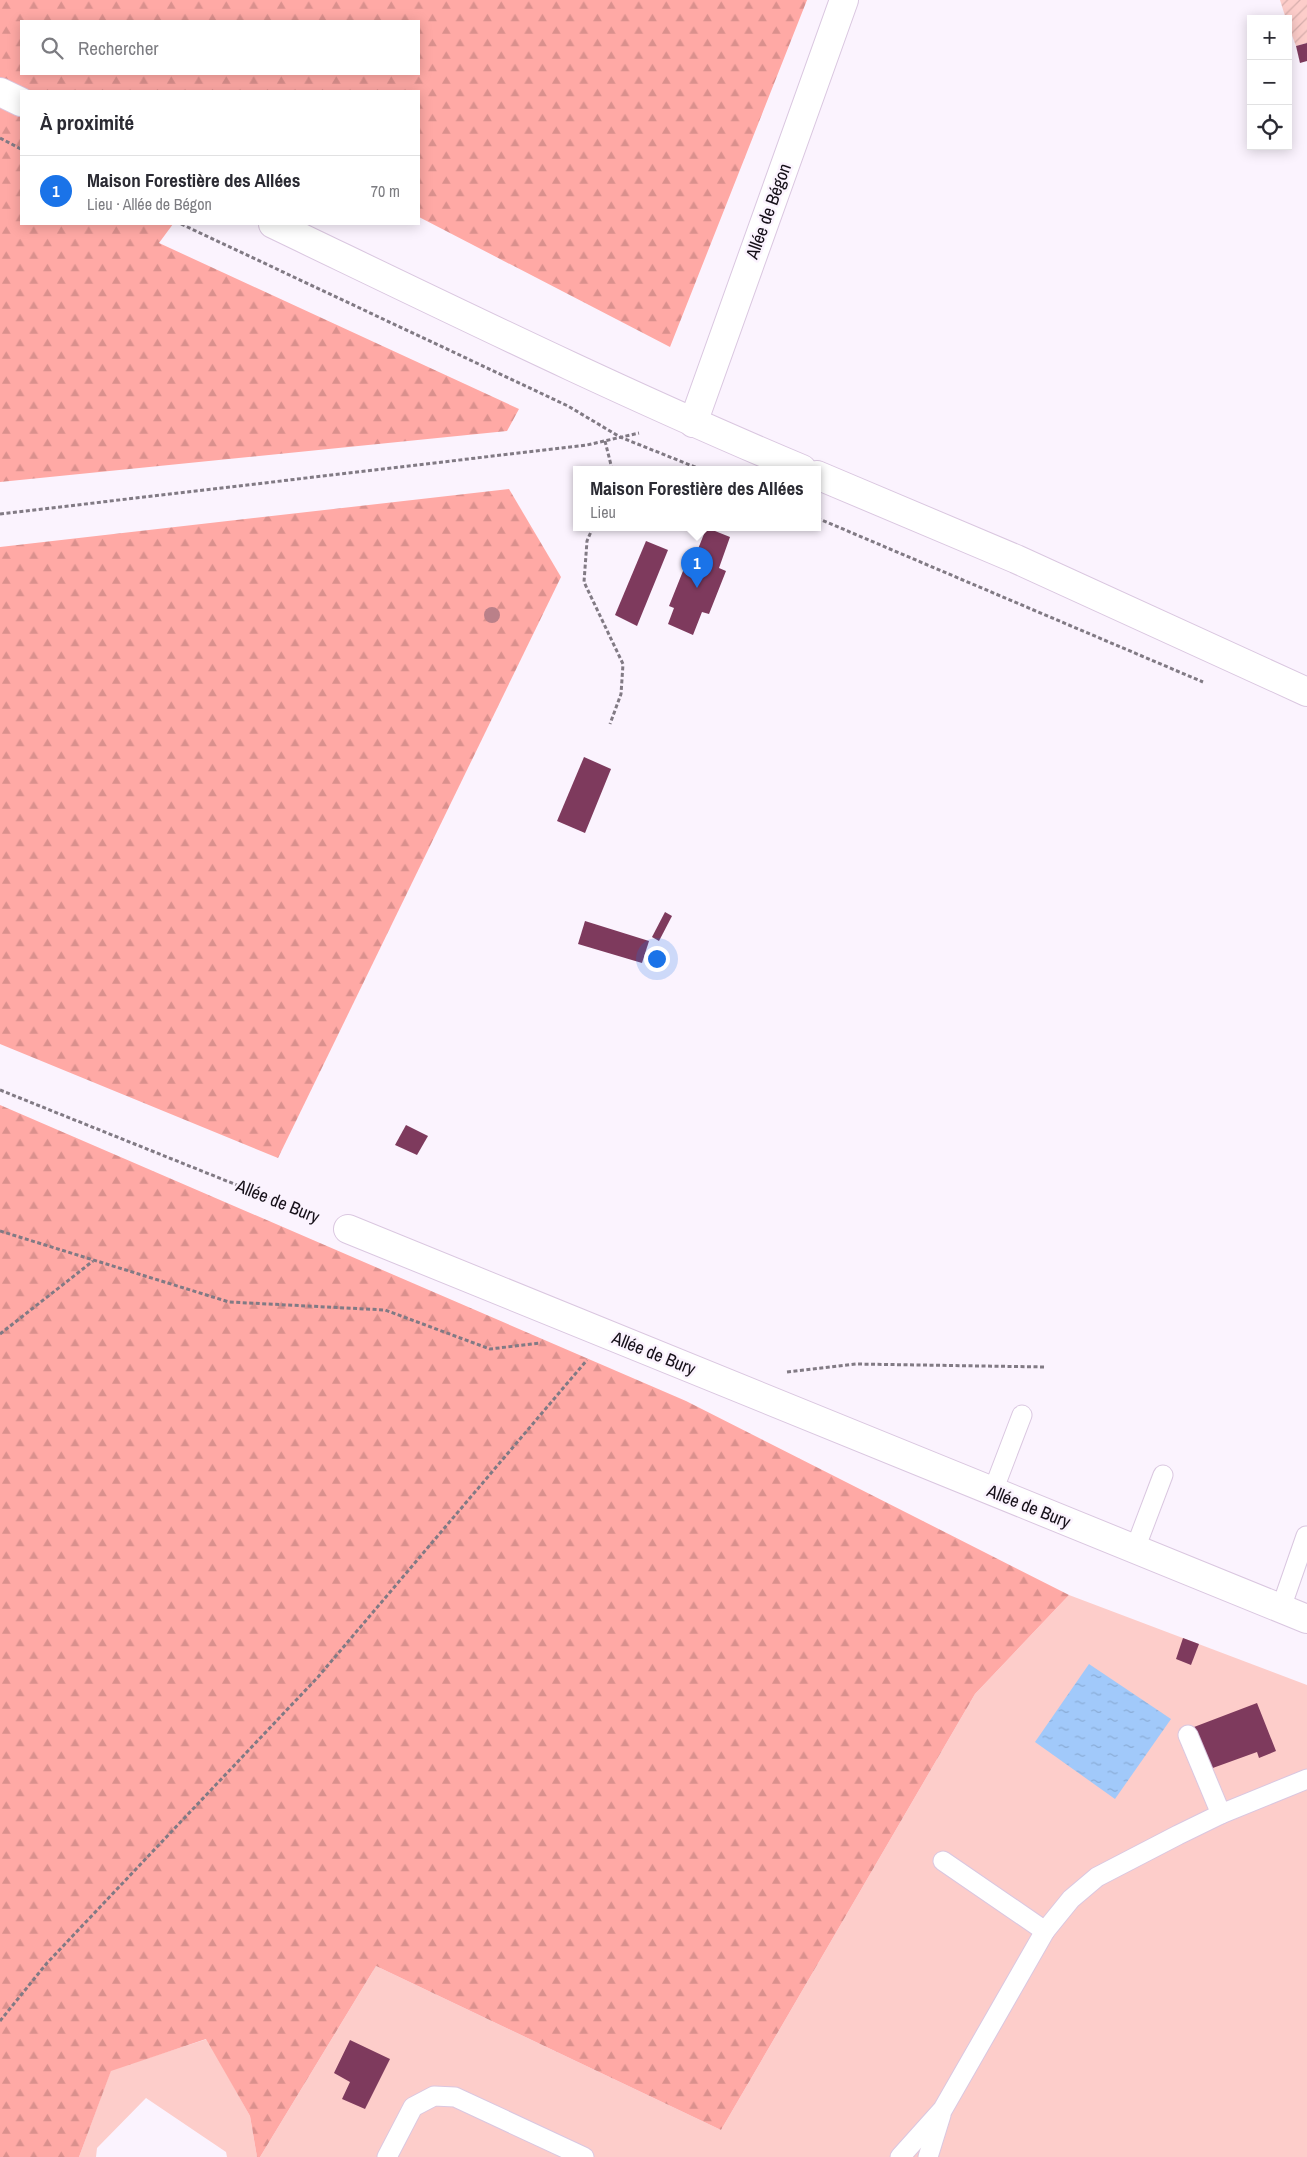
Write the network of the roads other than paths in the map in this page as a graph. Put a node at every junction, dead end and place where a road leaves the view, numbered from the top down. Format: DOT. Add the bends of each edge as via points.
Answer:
graph roads {
  1 [pos="844,0"];
  2 [pos="0,92"];
  3 [pos="20,102"];
  4 [pos="275,225"];
  5 [pos="693,423"];
  6 [pos="795,466"];
  7 [pos="821,477"];
  8 [pos="1307,692"];
  9 [pos="348,1229"];
  10 [pos="1022,1415"];
  11 [pos="1163,1475"];
  12 [pos="993,1491"];
  13 [pos="1306,1536"];
  14 [pos="1135,1549"];
  15 [pos="1281,1608"];
  16 [pos="1307,1619"];
  17 [pos="1188,1735"];
  18 [pos="1307,1779"];
  19 [pos="1221,1814"];
  20 [pos="943,1861"];
  21 [pos="1045,1931"];
  22 [pos="943,2109"];
  23 [pos="387,2157"];
  24 [pos="584,2157"];
  25 [pos="900,2157"];
  26 [pos="928,2157"];
  1 -- 5 [label="street, Allée de Bégon"];
  2 -- 3 [label="street"];
  4 -- 5 [label="street"];
  5 -- 6 [label="street"];
  7 -- 8 [label="street" via="1016,559"];
  9 -- 12 [label="street, Allée de Bury"];
  10 -- 12 [label="lane"];
  11 -- 14 [label="lane"];
  12 -- 14 [label="street, Allée de Bury"];
  13 -- 15 [label="lane"];
  14 -- 15 [label="street, Allée de Bury"];
  15 -- 16 [label="street, Allée de Bury"];
  17 -- 19 [label="lane"];
  18 -- 19 [label="lane"];
  19 -- 21 [label="lane" via="1097,1877 1071,1899"];
  20 -- 21 [label="lane"];
  21 -- 22 [label="lane"];
  22 -- 25 [label="lane"];
  22 -- 26 [label="lane"];
  23 -- 24 [label="lane" via="413,2107 434,2096 455,2096"];
}
